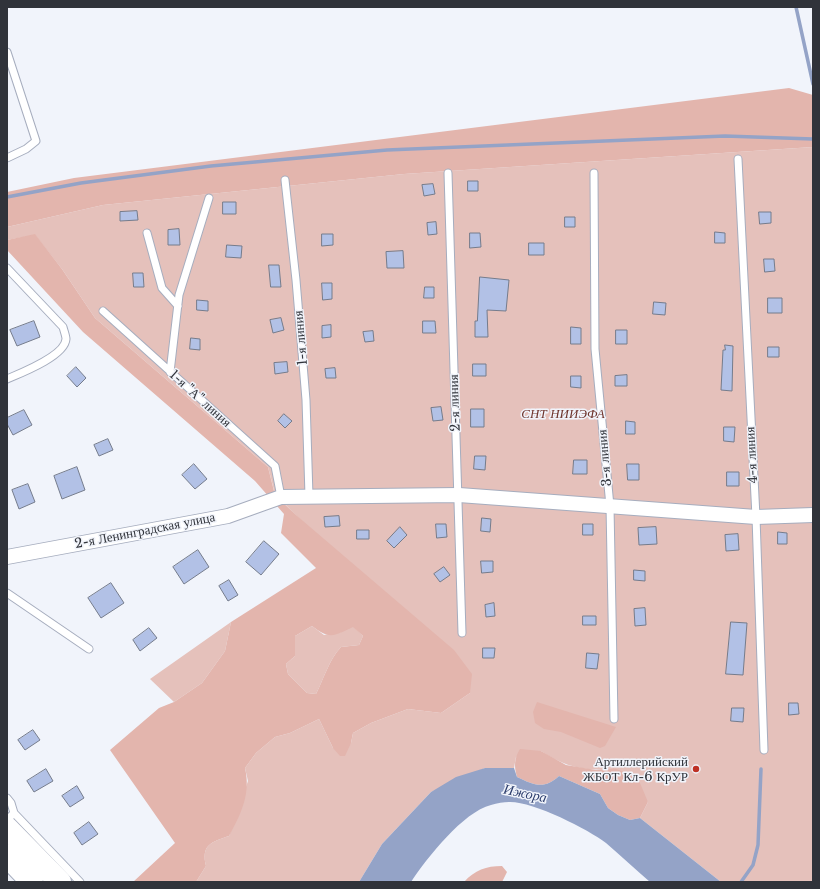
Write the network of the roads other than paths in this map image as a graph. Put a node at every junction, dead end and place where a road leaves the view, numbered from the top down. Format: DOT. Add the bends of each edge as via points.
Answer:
graph roads {
  1 [pos="7,52"];
  2 [pos="7,158"];
  3 [pos="738,159"];
  4 [pos="448,173"];
  5 [pos="594,173"];
  6 [pos="285,180"];
  7 [pos="209,198"];
  8 [pos="147,233"];
  9 [pos="7,268"];
  10 [pos="178,306"];
  11 [pos="103,311"];
  12 [pos="170,372"];
  13 [pos="7,379"];
  14 [pos="459,495"];
  15 [pos="310,496"];
  16 [pos="281,497"];
  17 [pos="610,506"];
  18 [pos="813,515"];
  19 [pos="756,517"];
  20 [pos="7,557"];
  21 [pos="7,593"];
  22 [pos="462,633"];
  23 [pos="89,649"];
  24 [pos="614,719"];
  25 [pos="764,750"];
  26 [pos="7,798"];
  27 [pos="7,820"];
  28 [pos="10,820"];
  29 [pos="7,856"];
  30 [pos="32,882"];
  31 [pos="60,882"];
  32 [pos="80,882"];
  1 -- 2 [label="lane" via="36,141"];
  3 -- 19 [label="lane, 4-я линия"];
  4 -- 14 [label="lane, 2-я линия"];
  5 -- 17 [label="lane, 3-я линия" via="595,349"];
  6 -- 15 [label="lane, 1-я линия" via="306,400"];
  7 -- 10 [label="lane" via="179,295"];
  8 -- 10 [label="lane" via="162,288"];
  9 -- 13 [label="lane" via="63,327 66,340 62,349 44,362"];
  10 -- 12 [label="lane"];
  11 -- 12 [label="lane, 1-я \"А\" линия"];
  12 -- 16 [label="lane, 1-я \"А\" линия" via="275,466"];
  14 -- 15 [label="street, 2-я Ленинградская улица"];
  14 -- 17 [label="street, 2-я Ленинградская улица"];
  14 -- 22 [label="lane, 2-я линия"];
  15 -- 16 [label="street, 2-я Ленинградская улица"];
  16 -- 20 [label="street, 2-я Ленинградская улица" via="228,516"];
  17 -- 19 [label="street, 2-я Ленинградская улица"];
  17 -- 24 [label="lane, 3-я линия"];
  18 -- 19 [label="street, 2-я Ленинградская улица"];
  19 -- 25 [label="lane, 4-я линия"];
  21 -- 23 [label="lane"];
  26 -- 28 [label="lane" via="11,802"];
  27 -- 28 [label="lane"];
  28 -- 31 [label="highway"];
  28 -- 32 [label="lane"];
  29 -- 30 [label="highway"];
}
